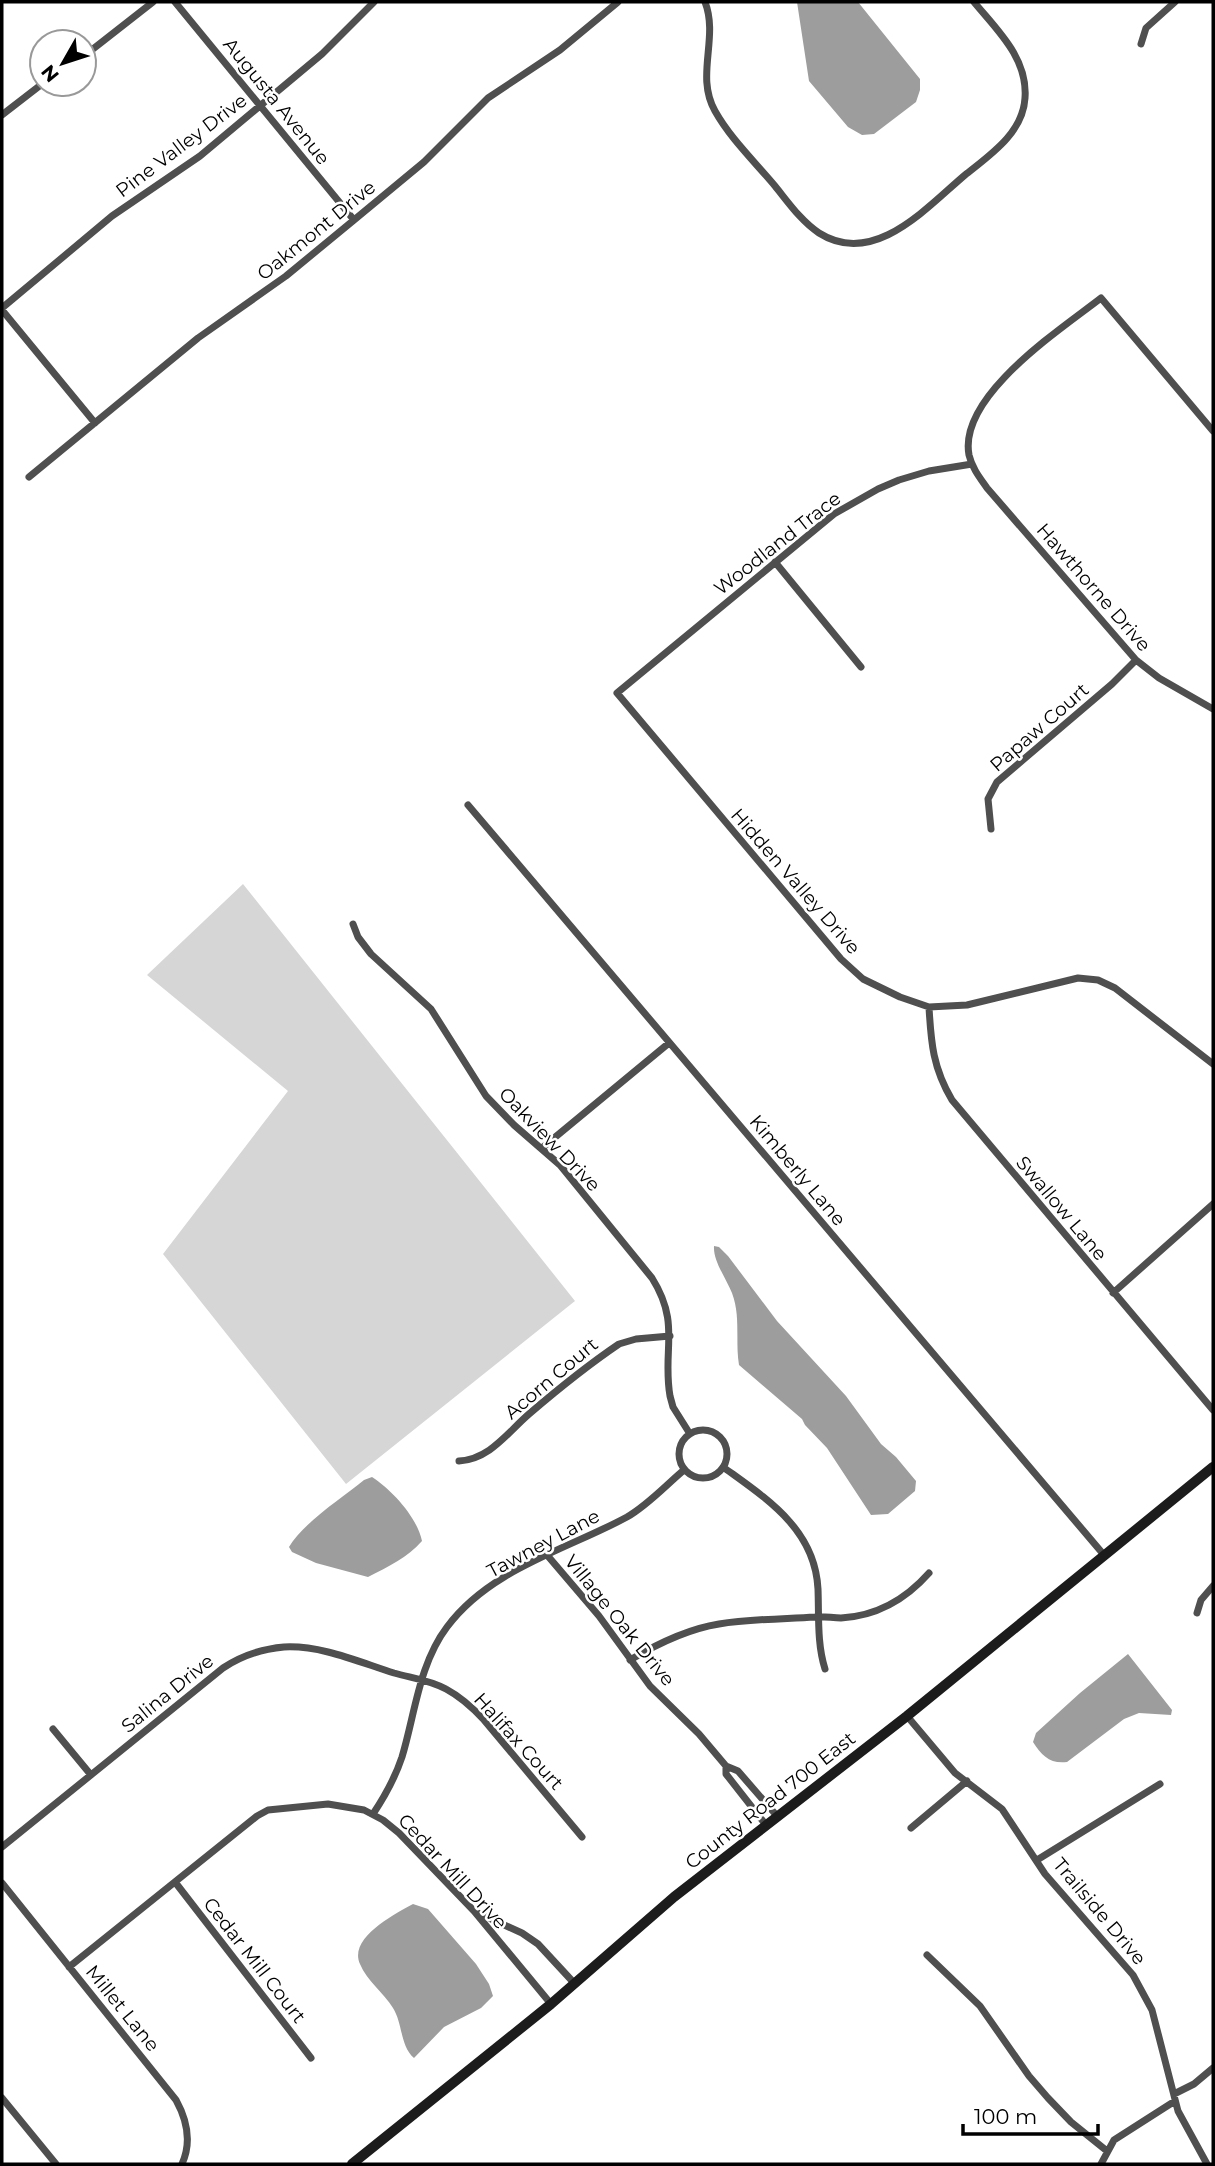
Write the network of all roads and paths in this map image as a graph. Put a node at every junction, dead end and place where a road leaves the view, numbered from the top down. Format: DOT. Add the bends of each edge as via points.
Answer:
graph roads {
  1 [pos="153,2"];
  2 [pos="175,2"];
  3 [pos="374,2"];
  4 [pos="618,2"];
  5 [pos="705,2"];
  6 [pos="974,2"];
  7 [pos="1175,2"];
  8 [pos="98,44"];
  9 [pos="1141,44"];
  10 [pos="28,95"];
  11 [pos="260,106"];
  12 [pos="2,115"];
  13 [pos="354,220"];
  14 [pos="2,309"];
  15 [pos="95,423"];
  16 [pos="1213,431"];
  17 [pos="972,464"];
  18 [pos="29,477"];
  19 [pos="775,562"];
  20 [pos="1136,660"];
  21 [pos="861,667"];
  22 [pos="1213,709"];
  23 [pos="648,729"];
  24 [pos="468,805"];
  25 [pos="991,829"];
  26 [pos="353,925"];
  27 [pos="929,1007"];
  28 [pos="669,1043"];
  29 [pos="1213,1064"];
  30 [pos="542,1148"];
  31 [pos="1213,1204"];
  32 [pos="1114,1293"];
  33 [pos="670,1336"];
  34 [pos="1213,1410"];
  35 [pos="690,1434"];
  36 [pos="459,1461"];
  37 [pos="1213,1467"];
  38 [pos="723,1468"];
  39 [pos="684,1470"];
  40 [pos="547,1555"];
  41 [pos="1104,1555"];
  42 [pos="929,1573"];
  43 [pos="1213,1586"];
  44 [pos="1197,1613"];
  45 [pos="819,1616"];
  46 [pos="630,1660"];
  47 [pos="825,1669"];
  48 [pos="423,1680"];
  49 [pos="907,1716"];
  50 [pos="53,1729"];
  51 [pos="726,1766"];
  52 [pos="90,1775"];
  53 [pos="967,1781"];
  54 [pos="1160,1784"];
  55 [pos="373,1814"];
  56 [pos="777,1816"];
  57 [pos="766,1825"];
  58 [pos="911,1828"];
  59 [pos="582,1837"];
  60 [pos="2,1847"];
  61 [pos="1037,1860"];
  62 [pos="175,1882"];
  63 [pos="2,1883"];
  64 [pos="474,1911"];
  65 [pos="927,1955"];
  66 [pos="69,1967"];
  67 [pos="575,1983"];
  68 [pos="551,2004"];
  69 [pos="311,2058"];
  70 [pos="1213,2068"];
  71 [pos="2,2098"];
  72 [pos="1175,2098"];
  73 [pos="1107,2151"];
  74 [pos="55,2164"];
  75 [pos="182,2164"];
  76 [pos="352,2164"];
  77 [pos="1101,2164"];
  78 [pos="1207,2164"];
  1 -- 8 [label="street"];
  2 -- 11 [label="street, Augusta Avenue"];
  3 -- 11 [label="street, Pine Valley Drive"];
  4 -- 13 [label="street, Oakmont Drive" via="560,50 488,98 424,162"];
  5 -- 6 [label="street" via="710,20 706,82 714,109 802,219 821,234 853,243 873,241 905,226 1007,140 1021,114 1025,85 1018,59"];
  7 -- 9 [label="street" via="1146,28"];
  10 -- 12 [label="street"];
  11 -- 13 [label="street, Augusta Avenue"];
  11 -- 14 [label="street, Pine Valley Drive" via="187,165 113,216"];
  13 -- 15 [label="street, Oakmont Drive"];
  14 -- 15 [label="street"];
  15 -- 18 [label="street, Oakmont Drive"];
  16 -- 17 [label="street" via="1101,298 1009,372 986,399 975,415 968,446"];
  17 -- 19 [label="street, Woodland Trace" via="929,471 878,489 834,514"];
  17 -- 20 [label="street, Hawthorne Drive" via="987,488"];
  19 -- 21 [label="street"];
  19 -- 23 [label="street, Woodland Trace" via="617,693"];
  20 -- 22 [label="street, Hawthorne Drive"];
  20 -- 25 [label="street, Papaw Court" via="998,782 988,799"];
  23 -- 27 [label="street, Hidden Valley Drive" via="841,959 863,979"];
  24 -- 28 [label="street, Kimberly Lane"];
  26 -- 30 [label="street, Oakview Drive" via="371,954 431,1009 486,1096"];
  27 -- 29 [label="street, Hidden Valley Drive" via="967,1005 1078,978 1097,980 1115,988"];
  27 -- 32 [label="street, Swallow Lane" via="931,1048 952,1100"];
  28 -- 30 [label="street"];
  28 -- 41 [label="street, Kimberly Lane"];
  30 -- 33 [label="street, Oakview Drive" via="652,1278 666,1307"];
  31 -- 32 [label="street"];
  32 -- 34 [label="street, Swallow Lane"];
  33 -- 35 [label="street, Oakview Drive" via="670,1396"];
  33 -- 36 [label="street, Acorn Court" via="619,1344 493,1448"];
  35 -- 38 [label="street" via="705,1430 720,1437 726,1452"];
  35 -- 39 [label="street" via="680,1447"];
  37 -- 41 [label="main road, County Road 700 East"];
  38 -- 39 [label="street" via="704,1478"];
  38 -- 45 [label="street" via="776,1507 806,1542 816,1572"];
  39 -- 40 [label="street, Tawney Lane" via="630,1515"];
  40 -- 46 [label="street, Village Oak Drive"];
  40 -- 48 [label="street, Tawney Lane" via="495,1583 456,1616 435,1646"];
  41 -- 49 [label="main road, County Road 700 East"];
  42 -- 45 [label="street" via="891,1605 849,1617"];
  43 -- 44 [label="street"];
  45 -- 46 [label="street" via="700,1628"];
  45 -- 47 [label="street"];
  46 -- 51 [label="street, Village Oak Drive"];
  48 -- 52 [label="street, Salina Drive" via="303,1648 272,1648 232,1662 214,1674"];
  48 -- 55 [label="street, Tawney Lane" via="397,1771"];
  48 -- 59 [label="street, Halifax Court" via="452,1692 477,1712"];
  49 -- 53 [label="street, Trailside Drive" via="954,1773"];
  49 -- 56 [label="main road, County Road 700 East"];
  50 -- 52 [label="street"];
  51 -- 56 [label="street, Village Oak Drive" via="738,1771"];
  51 -- 57 [label="street, Village Oak Drive" via="726,1774"];
  52 -- 60 [label="street, Salina Drive"];
  53 -- 58 [label="street"];
  53 -- 61 [label="street, Trailside Drive" via="1002,1809"];
  54 -- 61 [label="street"];
  55 -- 62 [label="street, Cedar Mill Drive" via="328,1804 268,1810"];
  55 -- 64 [label="street, Cedar Mill Drive" via="399,1833"];
  56 -- 57 [label="main road, County Road 700 East"];
  57 -- 67 [label="main road, County Road 700 East"];
  61 -- 72 [label="street, Trailside Drive" via="1144,1992 1153,2010"];
  62 -- 66 [label="street, Cedar Mill Drive"];
  62 -- 69 [label="street, Cedar Mill Court"];
  63 -- 66 [label="street, Millet Lane"];
  64 -- 67 [label="street" via="538,1944"];
  64 -- 68 [label="street, Cedar Mill Drive"];
  65 -- 73 [label="street" via="980,2006 1048,2098"];
  66 -- 75 [label="street, Millet Lane" via="176,2100 188,2137"];
  67 -- 68 [label="main road, County Road 700 East"];
  68 -- 76 [label="main road, County Road 700 East"];
  70 -- 72 [label="street"];
  71 -- 74 [label="street"];
  72 -- 73 [label="street" via="1125,2131"];
  72 -- 78 [label="street, Trailside Drive"];
  73 -- 77 [label="street"];
}
